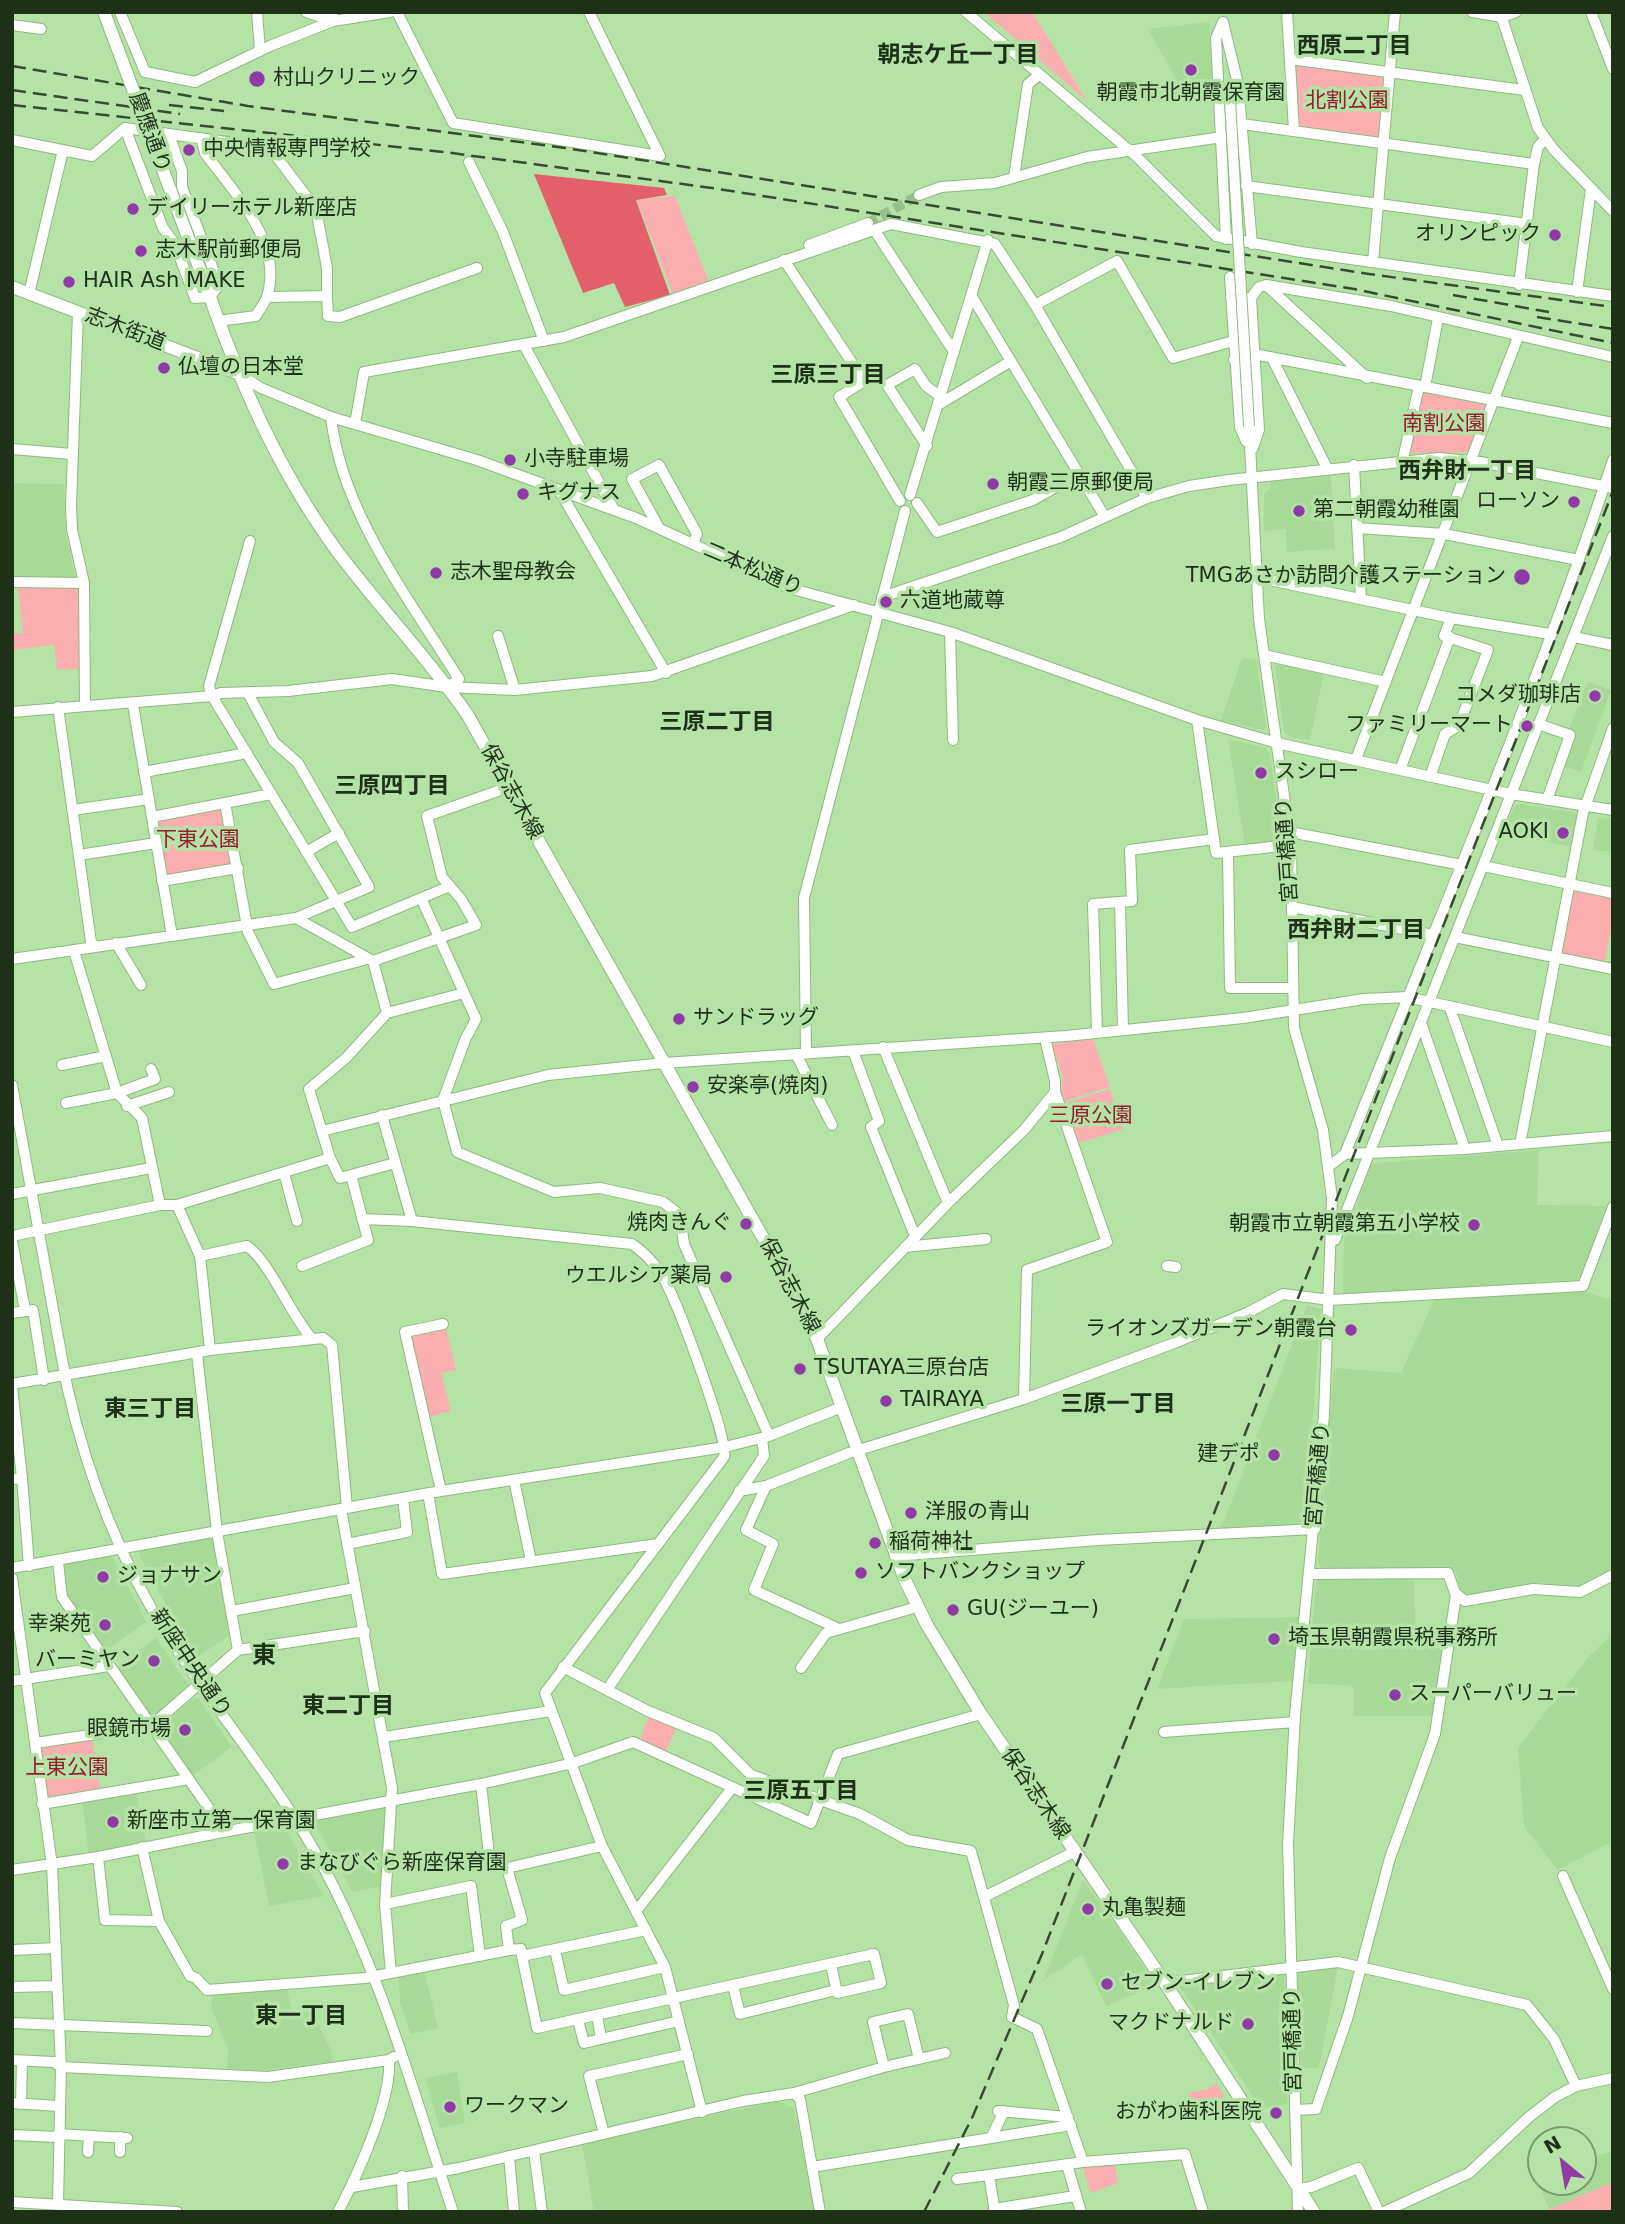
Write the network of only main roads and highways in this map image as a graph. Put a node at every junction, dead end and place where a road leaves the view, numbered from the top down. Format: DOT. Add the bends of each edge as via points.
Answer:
graph roads {
  1 [pos="104,12"];
  2 [pos="12,287"];
  3 [pos="237,373"];
  4 [pos="1314,2212"];
  1 -- 3 [label="main road, 慶應通り, bridge"];
  2 -- 3 [label="main road, 志木街道"];
  3 -- 4 [label="main road, 保谷志木線" via="267,438 328,537 447,687 509,787 771,1251 817,1339 917,1607 981,1714"];
}
